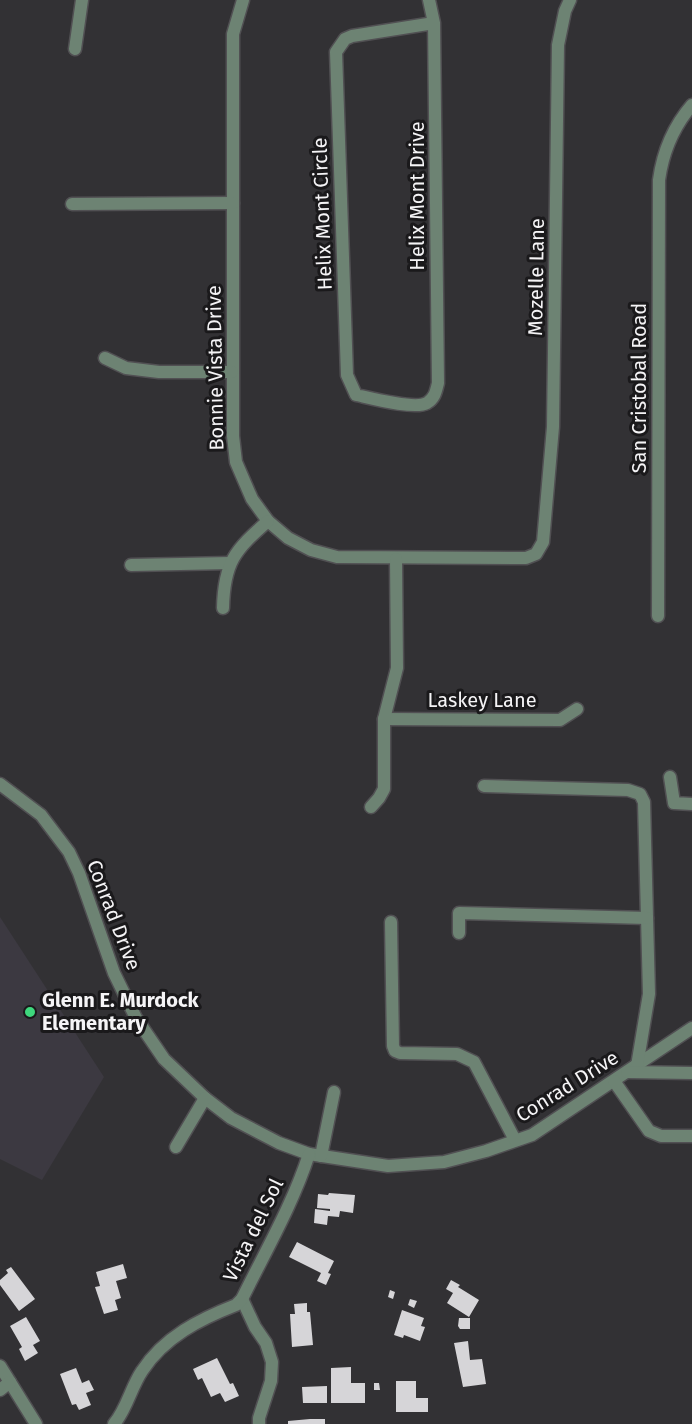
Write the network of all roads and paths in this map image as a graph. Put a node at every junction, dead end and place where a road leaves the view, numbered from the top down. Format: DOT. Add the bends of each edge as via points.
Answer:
graph roads {
  1 [pos="82,0"];
  2 [pos="243,0"];
  3 [pos="429,0"];
  4 [pos="570,0"];
  5 [pos="435,23"];
  6 [pos="75,49"];
  7 [pos="692,105"];
  8 [pos="233,203"];
  9 [pos="72,204"];
  10 [pos="105,358"];
  11 [pos="232,372"];
  12 [pos="436,393"];
  13 [pos="268,521"];
  14 [pos="536,554"];
  15 [pos="396,559"];
  16 [pos="230,562"];
  17 [pos="131,565"];
  18 [pos="223,608"];
  19 [pos="658,616"];
  20 [pos="577,709"];
  21 [pos="384,719"];
  22 [pos="670,777"];
  23 [pos="0,784"];
  24 [pos="483,786"];
  25 [pos="692,804"];
  26 [pos="371,807"];
  27 [pos="646,918"];
  28 [pos="391,922"];
  29 [pos="459,933"];
  30 [pos="692,1028"];
  31 [pos="631,1069"];
  32 [pos="692,1073"];
  33 [pos="614,1081"];
  34 [pos="334,1092"];
  35 [pos="205,1098"];
  36 [pos="692,1136"];
  37 [pos="515,1140"];
  38 [pos="176,1147"];
  39 [pos="315,1155"];
  40 [pos="242,1299"];
  41 [pos="0,1366"];
  42 [pos="5,1386"];
  43 [pos="36,1424"];
  44 [pos="114,1424"];
  45 [pos="259,1424"];
  1 -- 6 [label="street"];
  2 -- 8 [label="street, Bonnie Vista Drive" via="233,34"];
  3 -- 5 [label="street, Helix Mont Drive"];
  4 -- 14 [label="street, Mozelle Lane" via="558,45 551,464 543,542"];
  5 -- 12 [label="street, Helix Mont Drive"];
  5 -- 12 [label="street, Helix Mont Circle" via="352,36 336,52 347,375 356,394 393,403 422,405"];
  7 -- 19 [label="street, San Cristobal Road" via="679,122 662,159 659,180"];
  8 -- 9 [label="street"];
  8 -- 11 [label="street, Bonnie Vista Drive"];
  10 -- 11 [label="street" via="126,368 159,372"];
  11 -- 13 [label="street, Bonnie Vista Drive" via="236,462 245,488"];
  13 -- 15 [label="street, Bonnie Vista Drive" via="288,538 324,554 350,559"];
  13 -- 16 [label="street" via="243,542"];
  14 -- 15 [label="street, Bonnie Vista Drive" via="526,558"];
  15 -- 21 [label="street" via="397,668"];
  16 -- 17 [label="street"];
  16 -- 18 [label="street"];
  20 -- 21 [label="street, Laskey Lane" via="560,720"];
  21 -- 26 [label="street" via="384,789"];
  22 -- 25 [label="street" via="674,803"];
  23 -- 35 [label="street, Conrad Drive" via="41,815 69,852 114,973 136,1018 164,1059"];
  24 -- 27 [label="street" via="628,790 640,794 644,802"];
  27 -- 29 [label="street" via="459,913"];
  27 -- 31 [label="street" via="649,994"];
  28 -- 37 [label="street" via="395,1051 466,1056 474,1062"];
  30 -- 31 [label="street, Conrad Drive"];
  31 -- 32 [label="street"];
  31 -- 33 [label="street, Conrad Drive"];
  33 -- 36 [label="street" via="649,1131 661,1136"];
  33 -- 37 [label="street, Conrad Drive" via="532,1135"];
  34 -- 39 [label="street, Vista del Sol"];
  35 -- 38 [label="street"];
  35 -- 39 [label="street, Conrad Drive" via="231,1118 279,1143"];
  37 -- 39 [label="street, Conrad Drive" via="444,1162 388,1166"];
  39 -- 40 [label="street, Vista del Sol" via="304,1170"];
  40 -- 44 [label="street" via="189,1326 164,1345 142,1370"];
  40 -- 45 [label="street, Vista del Sol" via="272,1362"];
  41 -- 42 [label="street"];
  42 -- 43 [label="street"];
}
